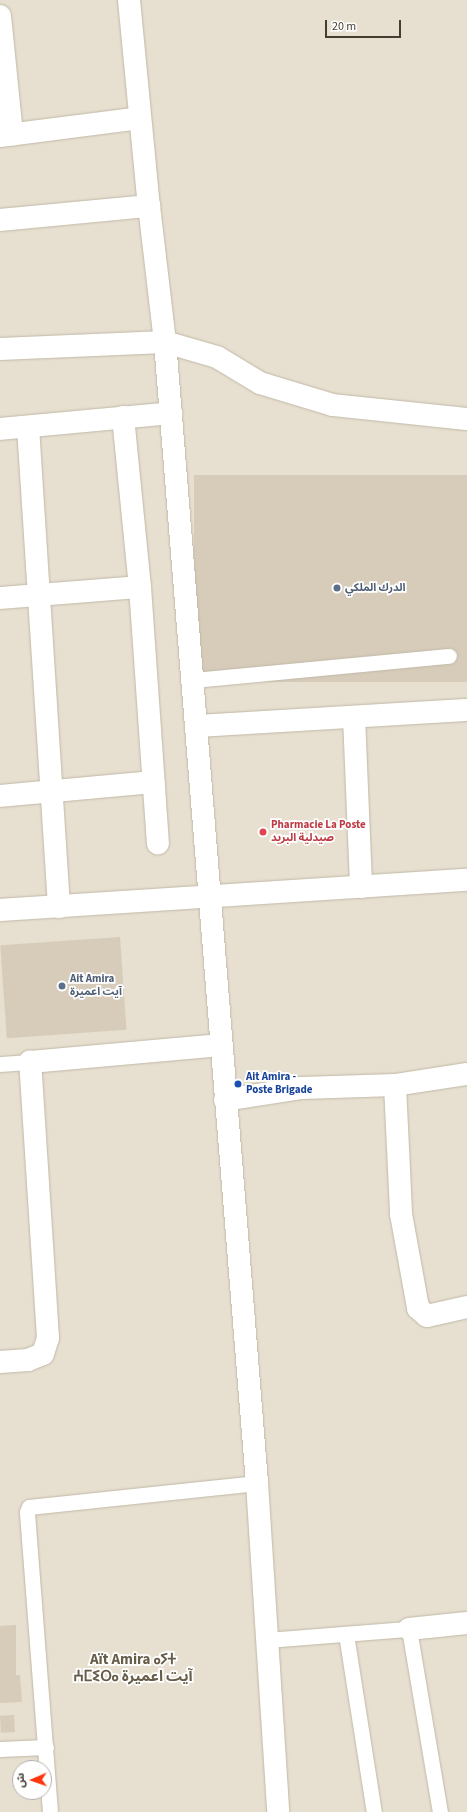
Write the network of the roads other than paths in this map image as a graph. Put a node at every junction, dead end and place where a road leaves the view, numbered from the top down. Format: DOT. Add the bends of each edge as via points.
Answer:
graph roads {
  1 [pos="130,0"];
  2 [pos="0,16"];
  3 [pos="140,118"];
  4 [pos="6,135"];
  5 [pos="149,206"];
  6 [pos="0,220"];
  7 [pos="165,342"];
  8 [pos="0,349"];
  9 [pos="171,413"];
  10 [pos="123,417"];
  11 [pos="467,419"];
  12 [pos="28,426"];
  13 [pos="0,429"];
  14 [pos="140,587"];
  15 [pos="39,596"];
  16 [pos="0,598"];
  17 [pos="449,656"];
  18 [pos="193,680"];
  19 [pos="467,710"];
  20 [pos="354,717"];
  21 [pos="196,726"];
  22 [pos="153,782"];
  23 [pos="52,793"];
  24 [pos="0,796"];
  25 [pos="158,843"];
  26 [pos="467,880"];
  27 [pos="361,887"];
  28 [pos="209,898"];
  29 [pos="59,907"];
  30 [pos="0,910"];
  31 [pos="221,1045"];
  32 [pos="30,1062"];
  33 [pos="0,1064"];
  34 [pos="467,1074"];
  35 [pos="395,1085"];
  36 [pos="225,1100"];
  37 [pos="467,1307"];
  38 [pos="0,1362"];
  39 [pos="257,1483"];
  40 [pos="467,1623"];
  41 [pos="409,1629"];
  42 [pos="346,1634"];
  43 [pos="268,1640"];
  44 [pos="46,1747"];
  45 [pos="0,1749"];
  46 [pos="50,1812"];
  47 [pos="278,1812"];
  48 [pos="374,1812"];
  49 [pos="440,1812"];
  1 -- 3 [label="street"];
  2 -- 4 [label="street"];
  3 -- 4 [label="street"];
  3 -- 5 [label="street"];
  5 -- 6 [label="street"];
  5 -- 7 [label="street"];
  7 -- 8 [label="street"];
  7 -- 9 [label="street"];
  7 -- 11 [label="street" via="216,357 260,383 333,405"];
  9 -- 10 [label="street"];
  9 -- 18 [label="street"];
  10 -- 12 [label="street"];
  10 -- 14 [label="street"];
  12 -- 13 [label="street"];
  12 -- 15 [label="street"];
  14 -- 15 [label="street"];
  14 -- 22 [label="street"];
  15 -- 16 [label="street"];
  15 -- 23 [label="street"];
  17 -- 18 [label="lane"];
  18 -- 21 [label="street"];
  19 -- 20 [label="street"];
  20 -- 21 [label="street"];
  20 -- 27 [label="street"];
  21 -- 28 [label="street"];
  22 -- 23 [label="street"];
  22 -- 25 [label="street"];
  23 -- 24 [label="street"];
  23 -- 29 [label="street"];
  26 -- 27 [label="street"];
  27 -- 28 [label="street"];
  28 -- 29 [label="street"];
  28 -- 31 [label="street"];
  29 -- 30 [label="street"];
  31 -- 32 [label="street"];
  31 -- 36 [label="street"];
  32 -- 33 [label="lane"];
  32 -- 38 [label="street" via="48,1338 43,1354 28,1360"];
  34 -- 35 [label="street"];
  35 -- 36 [label="street" via="302,1088"];
  35 -- 37 [label="street" via="401,1214 418,1308 427,1316"];
  36 -- 39 [label="street"];
  39 -- 43 [label="street"];
  39 -- 44 [label="lane" via="29,1507 27,1512"];
  40 -- 41 [label="street"];
  41 -- 42 [label="lane"];
  41 -- 49 [label="lane"];
  42 -- 43 [label="lane"];
  42 -- 48 [label="lane"];
  43 -- 47 [label="street"];
  44 -- 45 [label="lane"];
  44 -- 46 [label="lane"];
}
